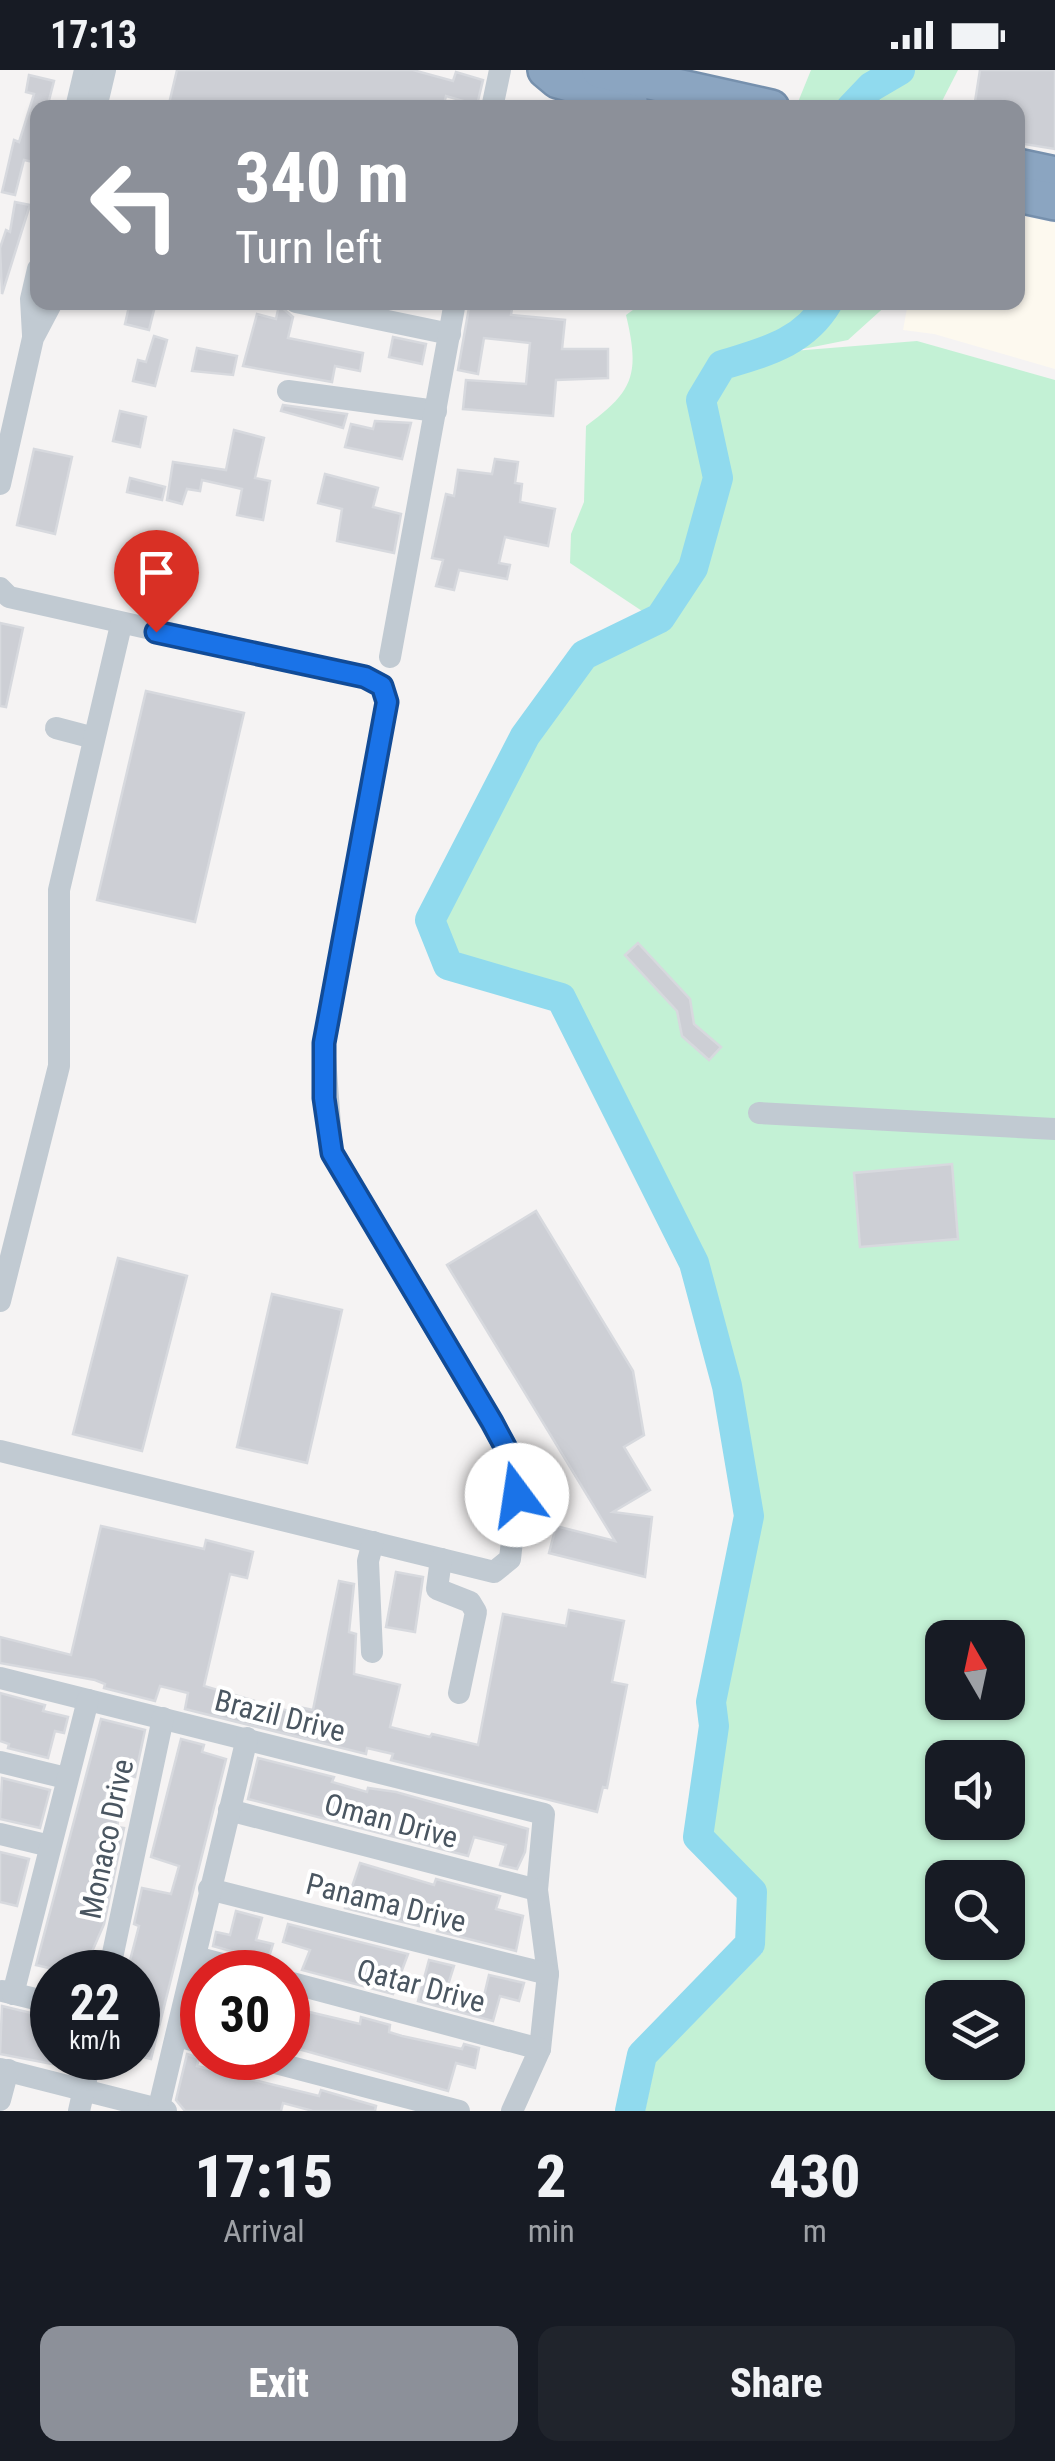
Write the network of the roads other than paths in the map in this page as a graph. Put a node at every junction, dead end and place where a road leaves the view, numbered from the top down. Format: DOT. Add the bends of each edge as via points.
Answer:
graph roads {
  1 [pos="85,70"];
  2 [pos="105,70"];
  3 [pos="500,70"];
  4 [pos="546,70"];
  5 [pos="600,70"];
  6 [pos="657,87"];
  7 [pos="78,100"];
  8 [pos="98,100"];
  9 [pos="494,100"];
  10 [pos="728,100"];
  11 [pos="1025,169"];
  12 [pos="1055,175"];
  13 [pos="1025,196"];
  14 [pos="1055,202"];
  15 [pos="31,310"];
  16 [pos="48,310"];
  17 [pos="334,310"];
  18 [pos="454,310"];
  19 [pos="450,334"];
  20 [pos="33,338"];
  21 [pos="288,391"];
  22 [pos="436,410"];
  23 [pos="0,484"];
  24 [pos="0,588"];
  25 [pos="121,624"];
  26 [pos="390,657"];
  27 [pos="56,728"];
  28 [pos="94,738"];
  29 [pos="759,1113"];
  30 [pos="1055,1130"];
  31 [pos="0,1301"];
  32 [pos="0,1451"];
  33 [pos="372,1542"];
  34 [pos="441,1559"];
  35 [pos="372,1652"];
  36 [pos="0,1678"];
  37 [pos="459,1693"];
  38 [pos="88,1700"];
  39 [pos="164,1718"];
  40 [pos="247,1738"];
  41 [pos="0,1762"];
  42 [pos="66,1778"];
  43 [pos="229,1810"];
  44 [pos="0,1834"];
  45 [pos="50,1846"];
  46 [pos="210,1890"];
  47 [pos="537,1890"];
  48 [pos="114,1950"];
  49 [pos="198,1950"];
  50 [pos="548,1974"];
  51 [pos="310,1988"];
  52 [pos="7,1992"];
  53 [pos="180,2024"];
  54 [pos="177,2036"];
  55 [pos="180,2037"];
  56 [pos="540,2049"];
  57 [pos="4,2070"];
  58 [pos="310,2072"];
  59 [pos="0,2100"];
  60 [pos="82,2100"];
  61 [pos="160,2110"];
  62 [pos="458,2111"];
  63 [pos="512,2111"];
  1 -- 7 [label="street"];
  2 -- 8 [label="street"];
  3 -- 9 [label="street"];
  4 -- 6 [label="highway" via="558,80"];
  5 -- 6 [label="highway"];
  6 -- 10 [label="highway"];
  11 -- 12 [label="highway"];
  13 -- 14 [label="highway"];
  15 -- 20 [label="street"];
  16 -- 20 [label="street"];
  17 -- 19 [label="street"];
  18 -- 19 [label="street"];
  19 -- 22 [label="street"];
  20 -- 23 [label="street"];
  21 -- 22 [label="street"];
  22 -- 26 [label="street"];
  24 -- 25 [label="street" via="9,596"];
  25 -- 28 [label="street"];
  25 -- 34 [label="street" via="382,686 387,702 324,1043 324,1098 332,1153 515,1465 510,1559 494,1572"];
  27 -- 28 [label="street"];
  28 -- 31 [label="street" via="58,890 59,1066"];
  29 -- 30 [label="street"];
  32 -- 33 [label="street"];
  33 -- 34 [label="street"];
  33 -- 35 [label="street"];
  34 -- 37 [label="street" via="437,1589 470,1602 476,1612"];
  36 -- 38 [label="street, Brazil Drive"];
  38 -- 39 [label="street, Brazil Drive"];
  38 -- 42 [label="street"];
  39 -- 40 [label="street, Brazil Drive"];
  39 -- 48 [label="street, Monaco Drive"];
  40 -- 43 [label="street"];
  40 -- 47 [label="street, Brazil Drive" via="544,1814"];
  41 -- 42 [label="street"];
  42 -- 45 [label="street"];
  43 -- 46 [label="street"];
  43 -- 47 [label="street, Oman Drive"];
  44 -- 45 [label="street"];
  45 -- 52 [label="street"];
  46 -- 49 [label="street"];
  46 -- 50 [label="street, Panama Drive"];
  47 -- 50 [label="street"];
  50 -- 56 [label="street"];
  51 -- 56 [label="street, Qatar Drive"];
  53 -- 54 [label="street"];
  54 -- 55 [label="street"];
  54 -- 61 [label="street"];
  56 -- 63 [label="street"];
  57 -- 59 [label="street"];
  57 -- 60 [label="street"];
  58 -- 62 [label="street"];
  60 -- 61 [label="street"];
}
